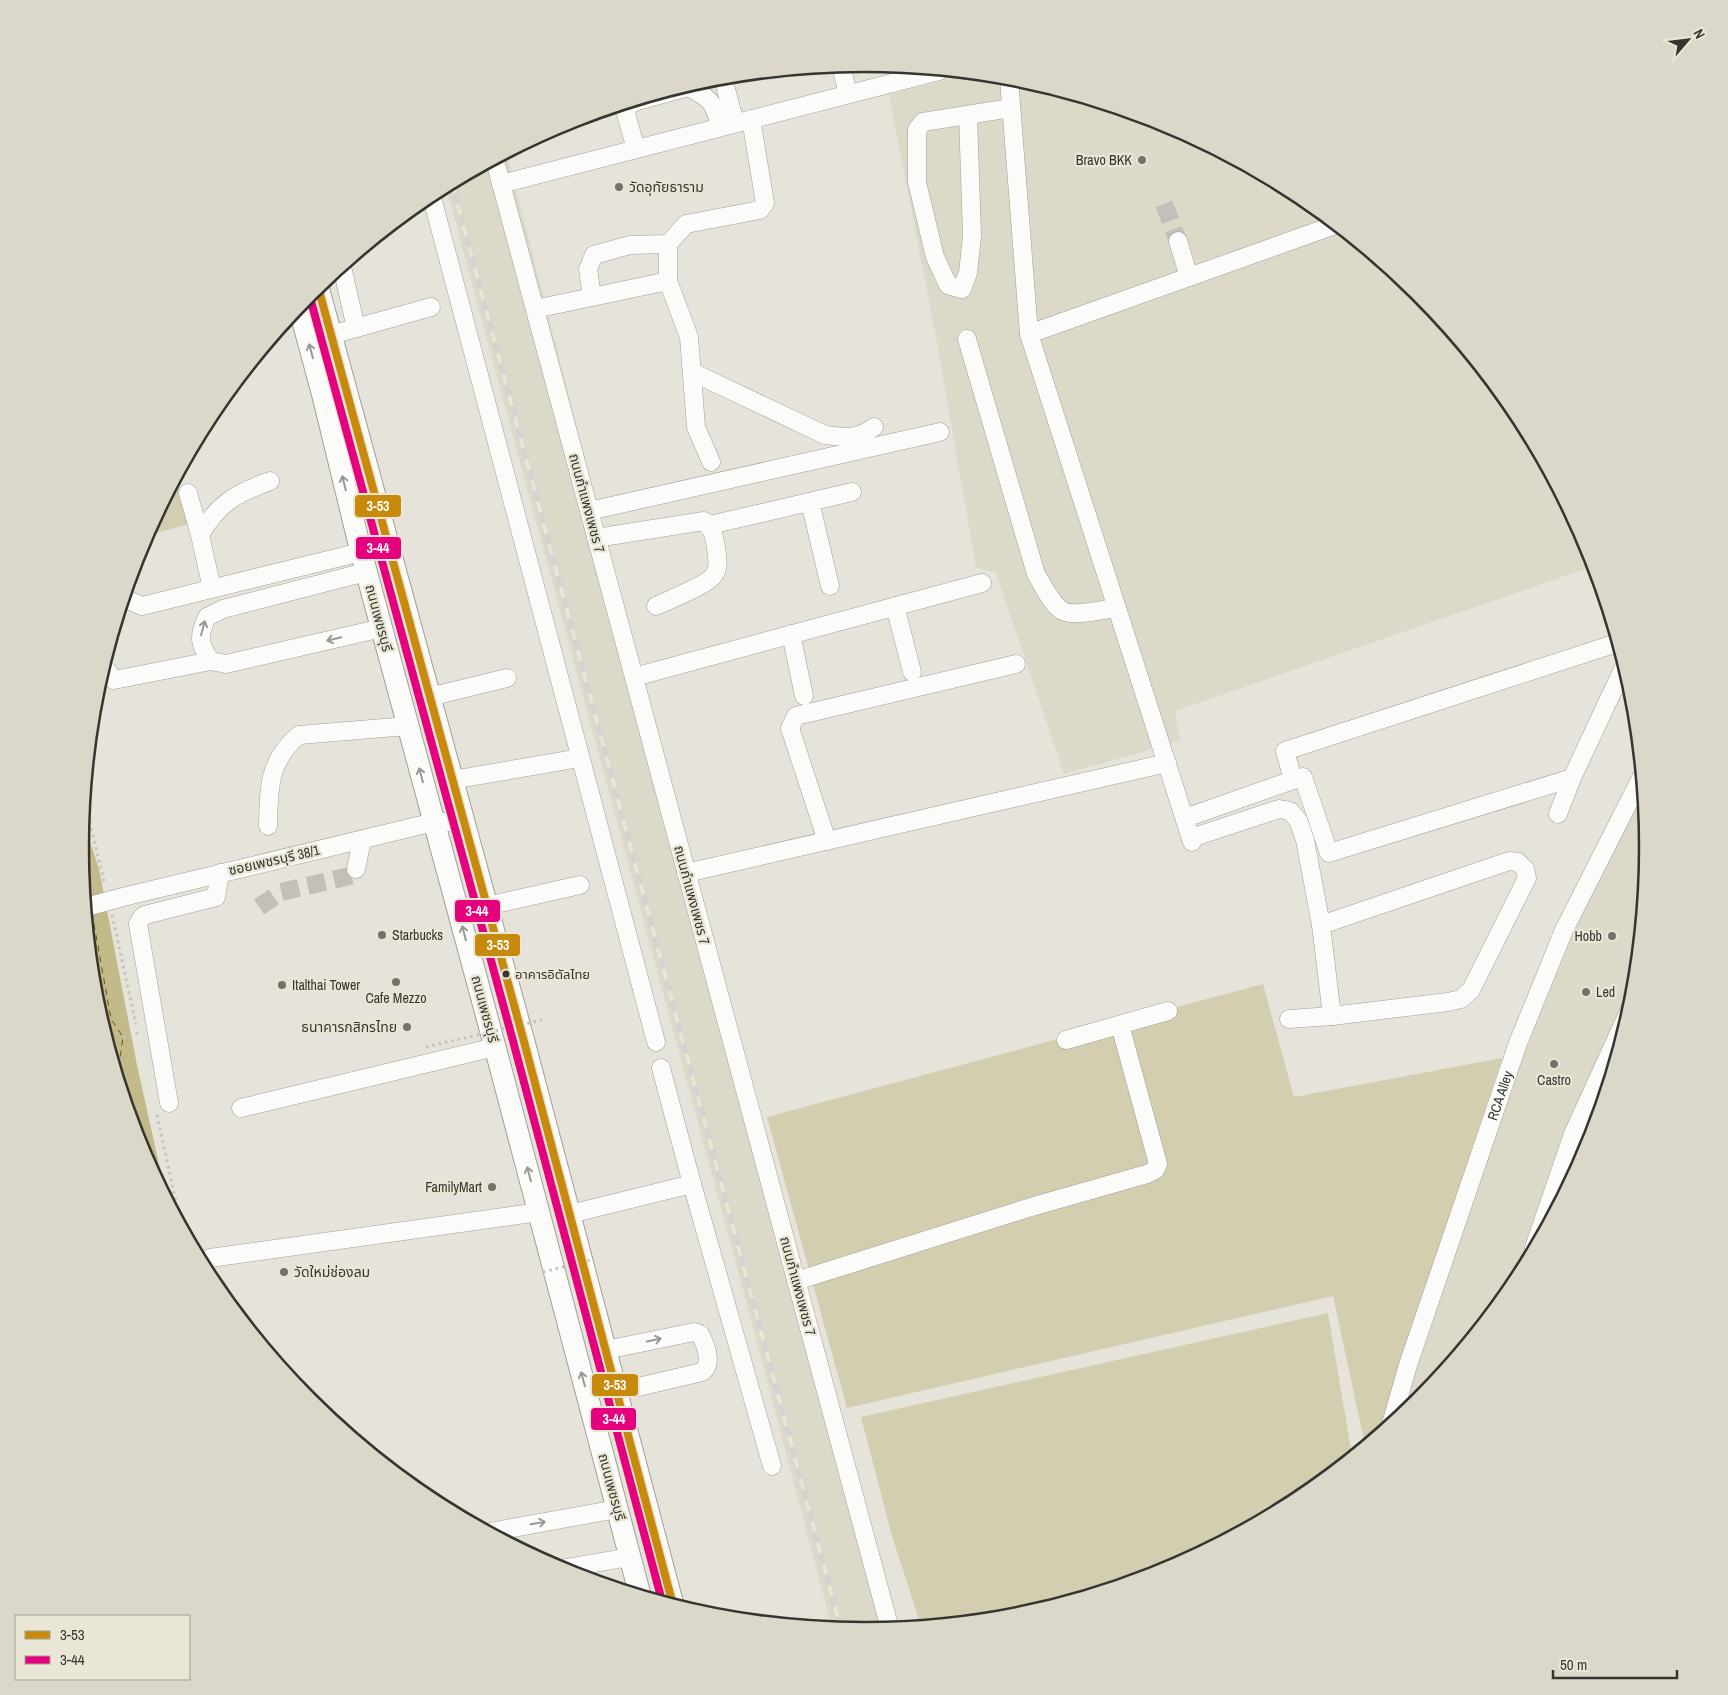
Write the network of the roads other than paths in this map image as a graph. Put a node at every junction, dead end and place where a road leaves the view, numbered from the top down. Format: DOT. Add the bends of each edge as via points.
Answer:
graph roads {
  1 [pos="843,73"];
  2 [pos="924,75"];
  3 [pos="725,85"];
  4 [pos="1010,86"];
  5 [pos="696,91"];
  6 [pos="848,94"];
  7 [pos="1011,108"];
  8 [pos="627,110"];
  9 [pos="968,115"];
  10 [pos="735,123"];
  11 [pos="636,149"];
  12 [pos="496,165"];
  13 [pos="501,184"];
  14 [pos="433,203"];
  15 [pos="1328,227"];
  16 [pos="1178,241"];
  17 [pos="668,244"];
  18 [pos="344,274"];
  19 [pos="1189,277"];
  20 [pos="668,282"];
  21 [pos="320,295"];
  22 [pos="592,297"];
  23 [pos="432,306"];
  24 [pos="535,309"];
  25 [pos="300,316"];
  26 [pos="356,328"];
  27 [pos="1029,334"];
  28 [pos="331,335"];
  29 [pos="967,339"];
  30 [pos="692,372"];
  31 [pos="874,426"];
  32 [pos="940,432"];
  33 [pos="711,462"];
  34 [pos="270,480"];
  35 [pos="852,492"];
  36 [pos="188,493"];
  37 [pos="810,502"];
  38 [pos="589,511"];
  39 [pos="710,525"];
  40 [pos="200,535"];
  41 [pos="596,538"];
  42 [pos="363,562"];
  43 [pos="982,583"];
  44 [pos="830,586"];
  45 [pos="212,589"];
  46 [pos="129,601"];
  47 [pos="656,606"];
  48 [pos="895,606"];
  49 [pos="1117,608"];
  50 [pos="382,628"];
  51 [pos="791,634"];
  52 [pos="1612,645"];
  53 [pos="211,661"];
  54 [pos="1016,664"];
  55 [pos="912,672"];
  56 [pos="109,674"];
  57 [pos="1620,676"];
  58 [pos="634,677"];
  59 [pos="507,678"];
  60 [pos="804,696"];
  61 [pos="430,697"];
  62 [pos="408,726"];
  63 [pos="580,758"];
  64 [pos="1167,763"];
  65 [pos="1572,778"];
  66 [pos="452,780"];
  67 [pos="1293,780"];
  68 [pos="1636,788"];
  69 [pos="1558,814"];
  70 [pos="1185,818"];
  71 [pos="434,822"];
  72 [pos="463,822"];
  73 [pos="268,826"];
  74 [pos="362,840"];
  75 [pos="827,841"];
  76 [pos="356,869"];
  77 [pos="220,873"];
  78 [pos="686,873"];
  79 [pos="580,885"];
  80 [pos="92,905"];
  81 [pos="487,906"];
  82 [pos="1322,925"];
  83 [pos="1168,1010"];
  84 [pos="1332,1016"];
  85 [pos="1289,1019"];
  86 [pos="1120,1025"];
  87 [pos="1066,1040"];
  88 [pos="656,1042"];
  89 [pos="1614,1045"];
  90 [pos="495,1047"];
  91 [pos="661,1068"];
  92 [pos="162,1106"];
  93 [pos="241,1108"];
  94 [pos="1573,1134"];
  95 [pos="1583,1137"];
  96 [pos="692,1184"];
  97 [pos="539,1212"];
  98 [pos="1545,1217"];
  99 [pos="572,1223"];
  100 [pos="546,1238"];
  101 [pos="210,1258"];
  102 [pos="796,1280"];
  103 [pos="606,1350"];
  104 [pos="617,1392"];
  105 [pos="1394,1412"];
  106 [pos="772,1466"];
  107 [pos="617,1509"];
  108 [pos="498,1531"];
  109 [pos="630,1557"];
  110 [pos="576,1567"];
  111 [pos="638,1588"];
  112 [pos="671,1598"];
  113 [pos="888,1622"];
  1 -- 6 [label="street"];
  2 -- 6 [label="street"];
  3 -- 10 [label="street"];
  4 -- 7 [label="street"];
  5 -- 10 [label="street" via="704,95 716,111"];
  6 -- 10 [label="street"];
  7 -- 9 [label="street"];
  7 -- 27 [label="street"];
  8 -- 11 [label="street"];
  9 -- 9 [label="street" via="972,236 968,273 962,289 948,285 935,257 917,182 916,130 923,122"];
  10 -- 11 [label="street"];
  10 -- 17 [label="street" via="765,204 760,210 686,224"];
  11 -- 13 [label="street"];
  12 -- 13 [label="street, ถนนกำแพงเพชร 7"];
  13 -- 24 [label="street, ถนนกำแพงเพชร 7"];
  14 -- 63 [label="street"];
  15 -- 19 [label="street"];
  16 -- 19 [label="street"];
  17 -- 20 [label="street"];
  17 -- 22 [label="street" via="630,245 594,255 588,269"];
  18 -- 26 [label="street"];
  19 -- 27 [label="street"];
  20 -- 22 [label="street"];
  20 -- 30 [label="street" via="689,337"];
  21 -- 28 [label="main road, ถนนเพชรบุรี"];
  22 -- 24 [label="street"];
  23 -- 26 [label="street"];
  24 -- 38 [label="street, ถนนกำแพงเพชร 7"];
  42 -- 25 [label="main road, ถนนเพชรบุรี, one-way"];
  26 -- 28 [label="street"];
  27 -- 49 [label="street"];
  28 -- 61 [label="main road, ถนนเพชรบุรี"];
  29 -- 49 [label="street" via="1036,574 1062,611 1073,614"];
  30 -- 31 [label="street" via="825,435 863,435"];
  30 -- 33 [label="street" via="696,427"];
  32 -- 38 [label="street"];
  34 -- 40 [label="street" via="228,500"];
  35 -- 37 [label="street"];
  36 -- 40 [label="street"];
  37 -- 39 [label="street"];
  37 -- 44 [label="street"];
  38 -- 41 [label="street, ถนนกำแพงเพชร 7"];
  39 -- 41 [label="street" via="704,521"];
  39 -- 47 [label="street" via="718,564 714,576"];
  40 -- 45 [label="street"];
  41 -- 58 [label="street, ถนนกำแพงเพชร 7"];
  42 -- 45 [label="street"];
  42 -- 50 [label="main road, ถนนเพชรบุรี"];
  53 -- 42 [label="street, one-way" via="202,649 200,636 207,617"];
  43 -- 48 [label="street"];
  45 -- 46 [label="street" via="142,606"];
  48 -- 51 [label="street"];
  48 -- 55 [label="street"];
  49 -- 64 [label="street"];
  50 -- 53 [label="street, one-way" via="226,664"];
  50 -- 62 [label="main road, ถนนเพชรบุรี"];
  51 -- 58 [label="street"];
  51 -- 60 [label="street"];
  52 -- 67 [label="street" via="1285,751"];
  53 -- 56 [label="street" via="114,680"];
  54 -- 75 [label="street" via="796,716 790,728"];
  57 -- 65 [label="street"];
  58 -- 78 [label="street, ถนนกำแพงเพชร 7"];
  59 -- 61 [label="street"];
  61 -- 66 [label="main road, ถนนเพชรบุรี"];
  71 -- 62 [label="main road, ถนนเพชรบุรี, one-way"];
  62 -- 73 [label="street" via="299,735 286,745 273,769"];
  63 -- 66 [label="street"];
  63 -- 88 [label="street"];
  64 -- 70 [label="street"];
  64 -- 75 [label="street"];
  65 -- 67 [label="street" via="1329,853 1303,777"];
  65 -- 69 [label="street"];
  66 -- 72 [label="main road, ถนนเพชรบุรี"];
  67 -- 70 [label="street"];
  68 -- 105 [label="street, RCA Alley" via="1564,930 1518,1043"];
  70 -- 82 [label="street" via="1192,840 1279,809 1290,811 1298,820 1305,840"];
  71 -- 72 [label="street, ซอยเพชรบุรี 38/1"];
  71 -- 74 [label="street, ซอยเพชรบุรี 38/1"];
  90 -- 71 [label="main road, ถนนเพชรบุรี, one-way"];
  72 -- 81 [label="main road, ถนนเพชรบุรี"];
  74 -- 76 [label="street"];
  74 -- 77 [label="street, ซอยเพชรบุรี 38/1"];
  75 -- 78 [label="street"];
  77 -- 80 [label="street, ซอยเพชรบุรี 38/1, bridge"];
  77 -- 92 [label="street" via="216,897 145,915 138,924"];
  78 -- 102 [label="street, ถนนกำแพงเพชร 7"];
  79 -- 81 [label="street"];
  81 -- 99 [label="main road, ถนนเพชรบุรี"];
  82 -- 84 [label="street"];
  82 -- 84 [label="street" via="1509,861 1518,862 1525,869 1527,878 1471,990 1461,999"];
  83 -- 86 [label="street"];
  84 -- 85 [label="street"];
  86 -- 87 [label="street"];
  86 -- 102 [label="street" via="1158,1164 1155,1170"];
  89 -- 94 [label="street"];
  90 -- 93 [label="street"];
  97 -- 90 [label="main road, ถนนเพชรบุรี, one-way"];
  91 -- 96 [label="street"];
  94 -- 95 [label="street"];
  94 -- 98 [label="street"];
  96 -- 99 [label="street"];
  96 -- 106 [label="street"];
  97 -- 100 [label="main road, ถนนเพชรบุรี"];
  97 -- 101 [label="street"];
  99 -- 100 [label="main road"];
  99 -- 103 [label="main road, ถนนเพชรบุรี"];
  107 -- 100 [label="main road, ถนนเพชรบุรี, one-way"];
  102 -- 113 [label="street, ถนนกำแพงเพชร 7"];
  103 -- 104 [label="main road, ถนนเพชรบุรี"];
  103 -- 104 [label="street, one-way" via="694,1332 704,1340 709,1364 702,1372"];
  104 -- 112 [label="main road, ถนนเพชรบุรี"];
  108 -- 107 [label="street, one-way"];
  107 -- 109 [label="main road, ถนนเพชรบุรี"];
  109 -- 110 [label="street"];
  109 -- 111 [label="main road, ถนนเพชรบุรี"];
}
